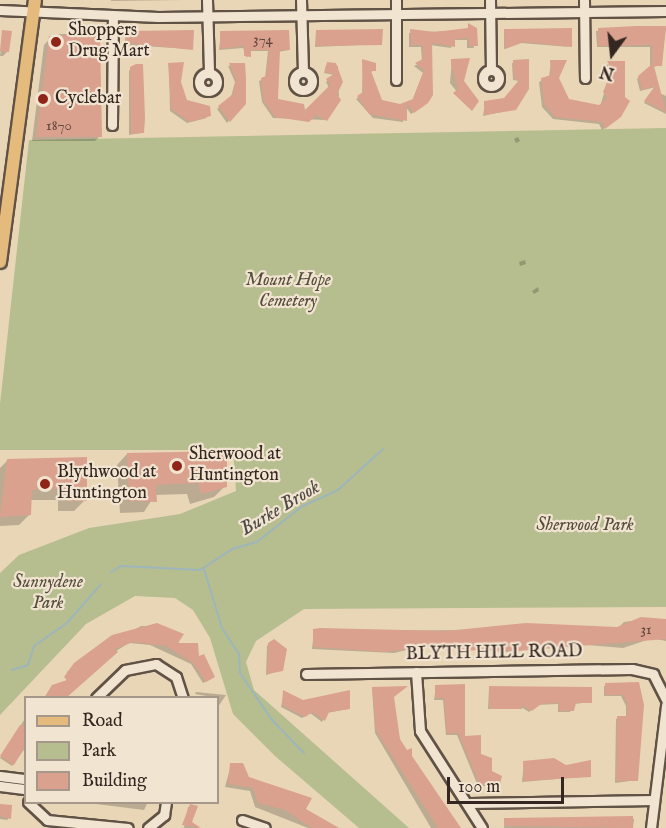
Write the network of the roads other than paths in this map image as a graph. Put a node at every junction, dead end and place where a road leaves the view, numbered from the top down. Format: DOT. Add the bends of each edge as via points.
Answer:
graph roads {
  1 [pos="35,0"];
  2 [pos="207,0"];
  3 [pos="302,0"];
  4 [pos="396,0"];
  5 [pos="490,0"];
  6 [pos="584,0"];
  7 [pos="0,10"];
  8 [pos="666,11"];
  9 [pos="585,13"];
  10 [pos="302,14"];
  11 [pos="396,14"];
  12 [pos="490,14"];
  13 [pos="33,15"];
  14 [pos="208,16"];
  15 [pos="113,17"];
  16 [pos="491,70"];
  17 [pos="303,72"];
  18 [pos="209,73"];
  19 [pos="585,78"];
  20 [pos="396,80"];
  21 [pos="112,124"];
  22 [pos="0,262"];
  23 [pos="416,672"];
  24 [pos="306,674"];
  25 [pos="98,696"];
  26 [pos="182,696"];
  27 [pos="666,699"];
  28 [pos="666,705"];
  29 [pos="0,776"];
  30 [pos="24,779"];
  31 [pos="0,786"];
  32 [pos="24,789"];
  33 [pos="654,800"];
  34 [pos="470,803"];
  35 [pos="30,804"];
  36 [pos="166,804"];
  37 [pos="242,820"];
  38 [pos="128,828"];
  39 [pos="148,828"];
  40 [pos="265,828"];
  41 [pos="482,828"];
  42 [pos="651,828"];
  1 -- 13 [label="main road"];
  2 -- 14 [label="street"];
  3 -- 10 [label="street"];
  4 -- 11 [label="street"];
  5 -- 12 [label="street"];
  6 -- 9 [label="street"];
  7 -- 13 [label="street"];
  8 -- 9 [label="street"];
  9 -- 12 [label="street"];
  9 -- 19 [label="street"];
  10 -- 11 [label="street"];
  10 -- 14 [label="street"];
  10 -- 17 [label="street"];
  11 -- 12 [label="street"];
  11 -- 20 [label="street"];
  12 -- 16 [label="street"];
  13 -- 15 [label="street"];
  13 -- 22 [label="main road"];
  14 -- 15 [label="street"];
  14 -- 18 [label="street"];
  15 -- 21 [label="street"];
  23 -- 24 [label="street, BLYTH HILL ROAD"];
  23 -- 27 [label="street, BLYTH HILL ROAD" via="632,669 653,674"];
  23 -- 34 [label="street" via="420,730"];
  25 -- 26 [label="street" via="125,670 156,664 176,677"];
  28 -- 33 [label="street"];
  29 -- 30 [label="street"];
  31 -- 32 [label="street"];
  33 -- 34 [label="street"];
  33 -- 42 [label="street"];
  34 -- 41 [label="street"];
  35 -- 38 [label="street" via="47,820"];
  36 -- 39 [label="street" via="164,815"];
  37 -- 40 [label="street"];
}
